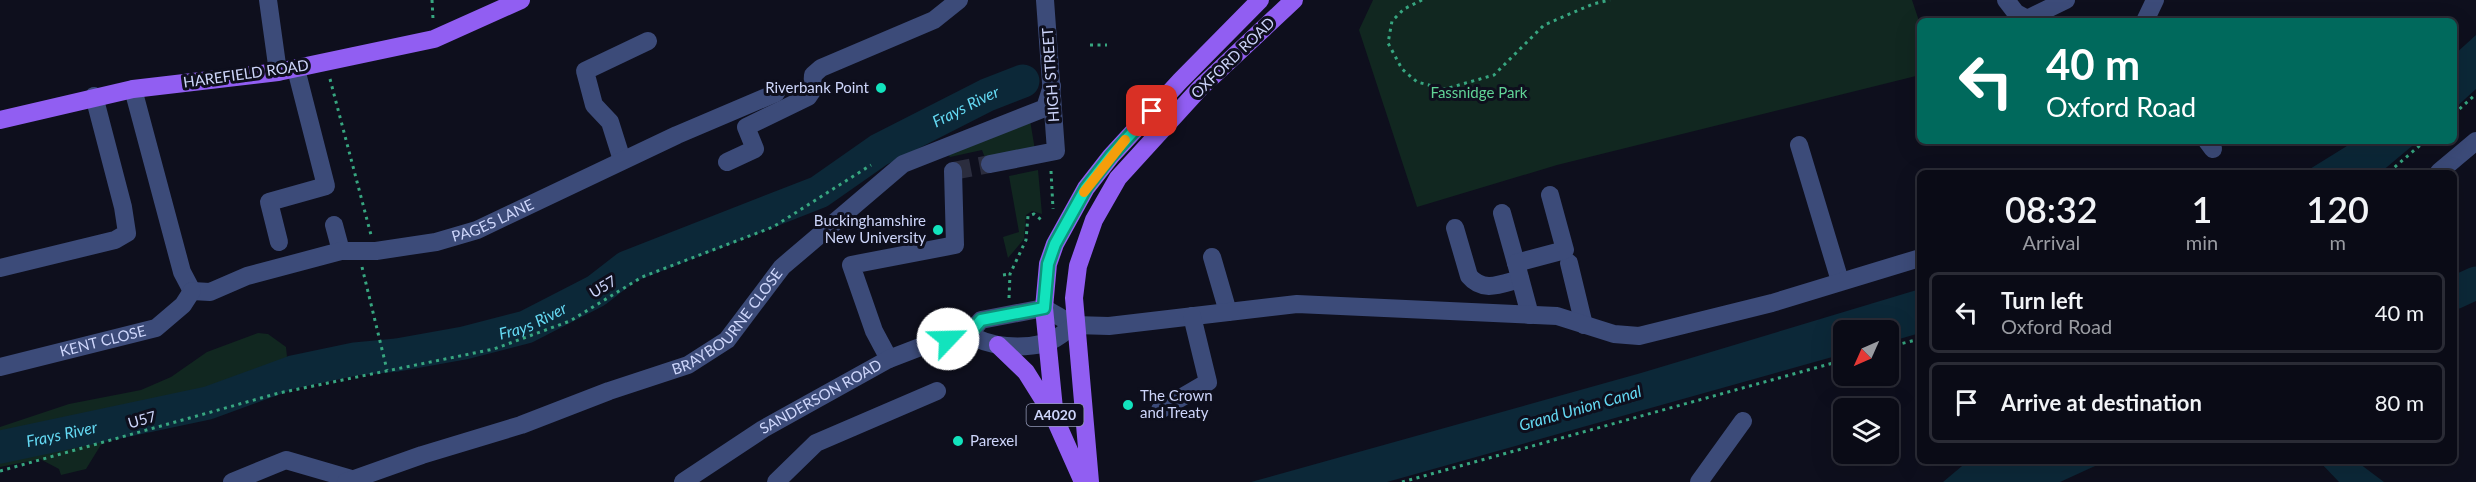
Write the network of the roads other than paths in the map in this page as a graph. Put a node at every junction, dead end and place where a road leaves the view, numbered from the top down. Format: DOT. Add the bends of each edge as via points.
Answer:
graph roads {
  1 [pos="268,0"];
  2 [pos="521,0"];
  3 [pos="959,0"];
  4 [pos="1045,0"];
  5 [pos="1260,0"];
  6 [pos="1294,0"];
  7 [pos="2006,0"];
  8 [pos="2066,0"];
  9 [pos="2155,0"];
  10 [pos="2025,18"];
  11 [pos="2029,18"];
  12 [pos="2146,18"];
  13 [pos="648,41"];
  14 [pos="287,71"];
  15 [pos="1052,86"];
  16 [pos="133,88"];
  17 [pos="776,93"];
  18 [pos="93,96"];
  19 [pos="0,120"];
  20 [pos="2476,141"];
  21 [pos="1799,145"];
  22 [pos="622,160"];
  23 [pos="727,162"];
  24 [pos="990,164"];
  25 [pos="2441,170"];
  26 [pos="953,171"];
  27 [pos="1550,195"];
  28 [pos="1502,213"];
  29 [pos="334,225"];
  30 [pos="1455,228"];
  31 [pos="279,242"];
  32 [pos="358,251"];
  33 [pos="1212,257"];
  34 [pos="1917,259"];
  35 [pos="1569,263"];
  36 [pos="0,268"];
  37 [pos="1518,271"];
  38 [pos="1840,281"];
  39 [pos="192,291"];
  40 [pos="1044,308"];
  41 [pos="1228,312"];
  42 [pos="1530,315"];
  43 [pos="1192,316"];
  44 [pos="1074,325"];
  45 [pos="1584,325"];
  46 [pos="969,334"];
  47 [pos="1048,343"];
  48 [pos="998,345"];
  49 [pos="889,359"];
  50 [pos="0,366"];
  51 [pos="937,391"];
  52 [pos="1160,410"];
  53 [pos="1055,419"];
  54 [pos="1743,421"];
  55 [pos="349,481"];
  56 [pos="232,482"];
  57 [pos="682,482"];
  58 [pos="776,482"];
  59 [pos="1083,482"];
  60 [pos="1089,482"];
  61 [pos="1699,482"];
  1 -- 14 [label="street"];
  2 -- 14 [label="main road, HAREFIELD ROAD" via="434,39"];
  3 -- 23 [label="street" via="934,20 821,68 813,75 808,97 746,127 755,149"];
  4 -- 15 [label="street, HIGH STREET"];
  5 -- 40 [label="main road, OXFORD ROAD / A4020" via="1179,81 1086,188 1048,264"];
  6 -- 44 [label="main road, OXFORD ROAD / A4020" via="1201,87 1118,178 1094,220 1078,266"];
  7 -- 10 [label="street"];
  8 -- 11 [label="street"];
  9 -- 12 [label="street"];
  13 -- 22 [label="street" via="585,71 594,105 610,122"];
  14 -- 16 [label="main road, HAREFIELD ROAD"];
  14 -- 31 [label="street" via="326,186 269,202"];
  15 -- 24 [label="street, HIGH STREET" via="1056,151"];
  15 -- 55 [label="street, BRAYBOURNE CLOSE" via="1045,108 903,164 782,267 727,340 688,365"];
  16 -- 18 [label="main road, HAREFIELD ROAD"];
  16 -- 39 [label="street" via="182,273"];
  17 -- 22 [label="street, PAGES LANE"];
  18 -- 19 [label="main road, HAREFIELD ROAD"];
  18 -- 36 [label="street" via="127,233 115,240"];
  20 -- 25 [label="street"];
  21 -- 38 [label="street"];
  22 -- 32 [label="street, PAGES LANE" via="477,230 436,242"];
  26 -- 49 [label="street" via="955,245 851,265 874,331"];
  27 -- 37 [label="street" via="1565,250"];
  28 -- 37 [label="street"];
  29 -- 32 [label="street"];
  30 -- 37 [label="street" via="1474,282 1489,286"];
  32 -- 39 [label="street, PAGES LANE" via="247,276 210,292"];
  33 -- 41 [label="street"];
  34 -- 38 [label="street"];
  35 -- 45 [label="street"];
  37 -- 42 [label="street"];
  38 -- 45 [label="street" via="1772,303 1639,336"];
  39 -- 50 [label="street, KENT CLOSE" via="183,305 156,328"];
  40 -- 44 [label="street"];
  40 -- 46 [label="street" via="981,320"];
  40 -- 47 [label="main road, OXFORD ROAD / A4020"];
  41 -- 42 [label="street" via="1297,304"];
  41 -- 43 [label="street"];
  42 -- 45 [label="street" via="1557,316"];
  43 -- 44 [label="street" via="1109,326"];
  43 -- 52 [label="street" via="1208,382"];
  44 -- 47 [label="street"];
  44 -- 60 [label="main road, OXFORD ROAD / A4020"];
  46 -- 48 [label="street" via="983,343"];
  46 -- 49 [label="street, SANDERSON ROAD"];
  47 -- 48 [label="street"];
  47 -- 53 [label="main road, OXFORD ROAD / A4020"];
  48 -- 53 [label="main road" via="1026,372"];
  49 -- 57 [label="street, SANDERSON ROAD" via="763,429"];
  51 -- 58 [label="street" via="816,443"];
  53 -- 59 [label="main road, OXFORD ROAD / A4020"];
  54 -- 61 [label="street"];
  55 -- 56 [label="street, BRAYBOURNE CLOSE" via="286,460"];
}
